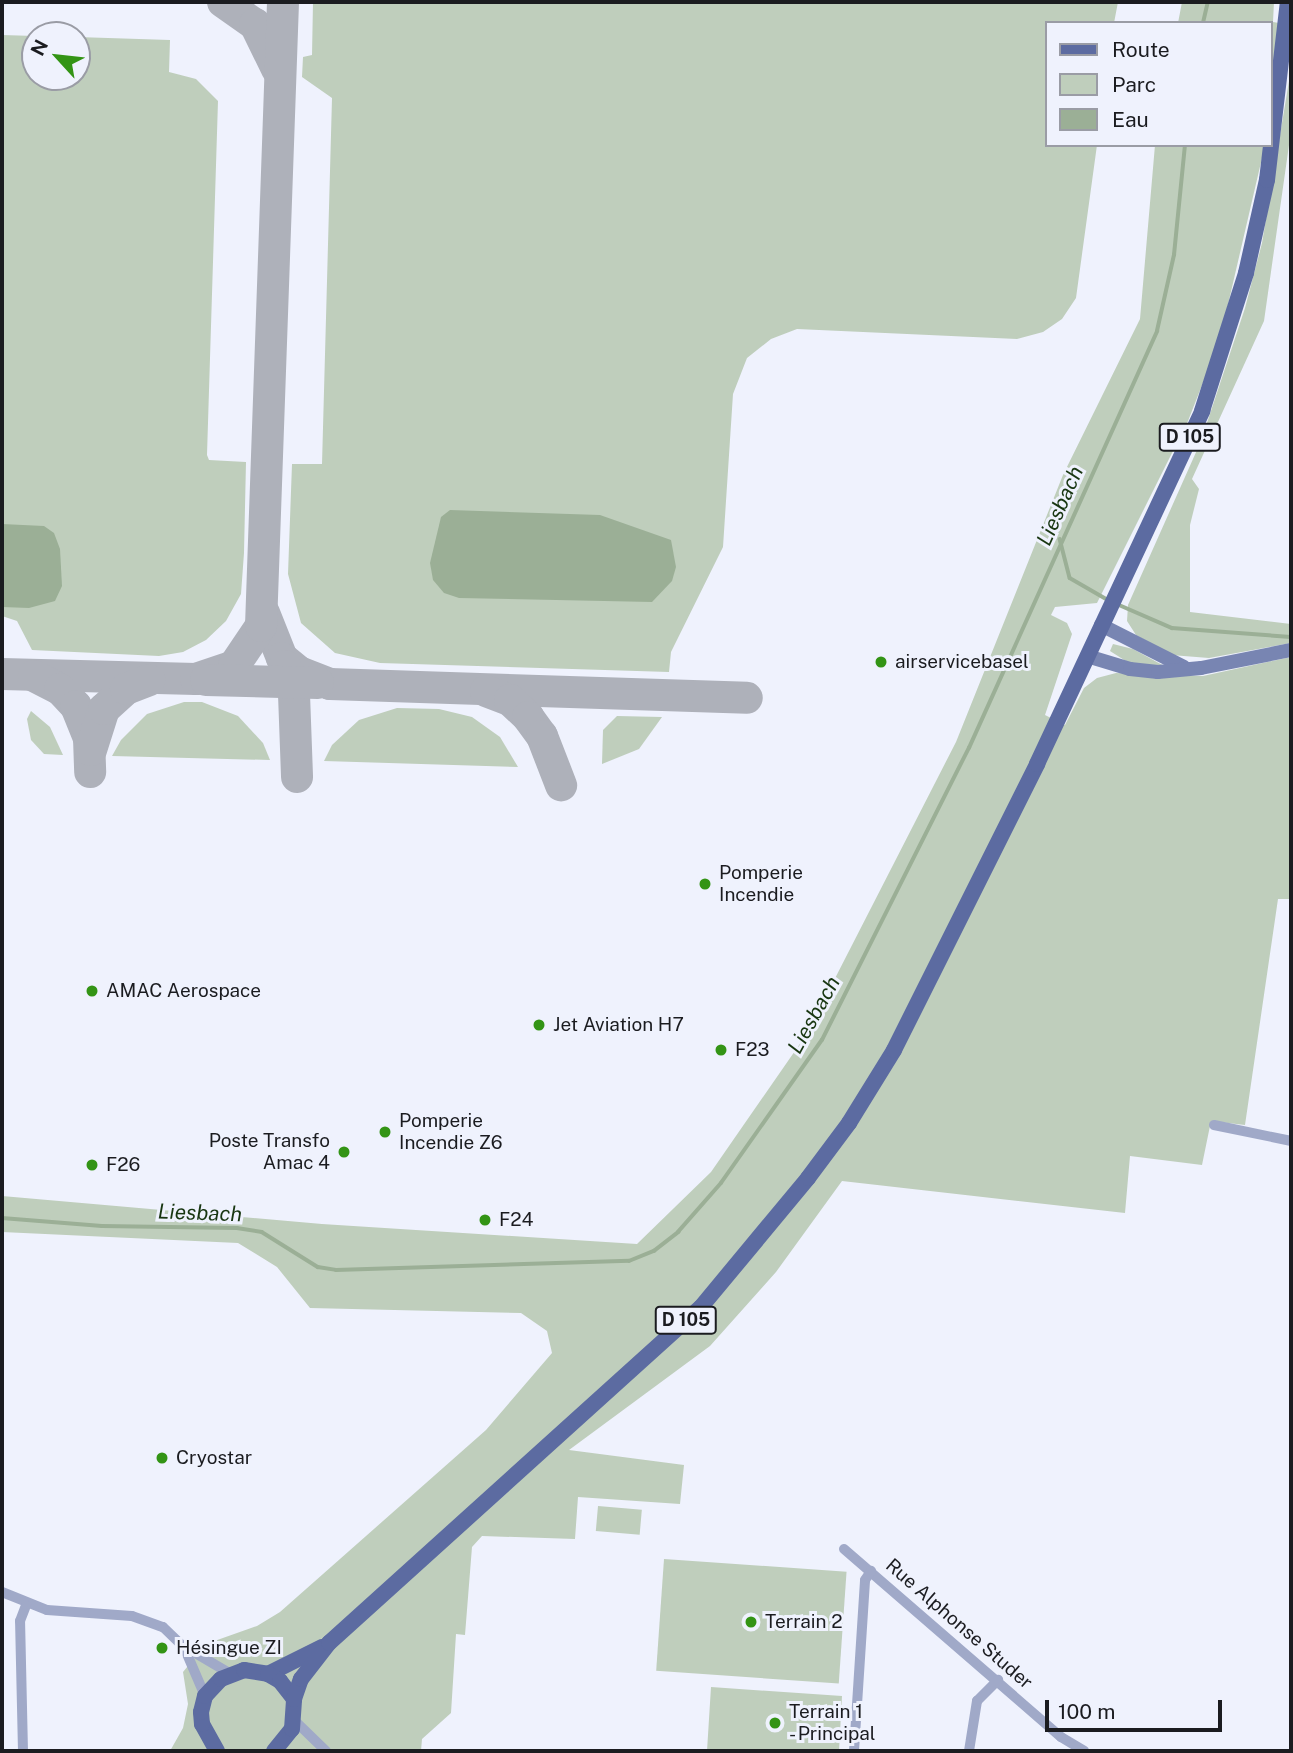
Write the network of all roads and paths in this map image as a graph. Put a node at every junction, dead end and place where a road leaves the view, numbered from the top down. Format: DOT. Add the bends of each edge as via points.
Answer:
graph roads {
  1 [pos="1288,2"];
  2 [pos="1104,619"];
  3 [pos="1291,650"];
  4 [pos="1087,656"];
  5 [pos="1185,667"];
  6 [pos="1214,1125"];
  7 [pos="1291,1141"];
  8 [pos="844,1549"];
  9 [pos="871,1571"];
  10 [pos="2,1592"];
  11 [pos="26,1605"];
  12 [pos="329,1643"];
  13 [pos="184,1647"];
  14 [pos="230,1674"];
  15 [pos="268,1674"];
  16 [pos="999,1680"];
  17 [pos="205,1696"];
  18 [pos="294,1699"];
  19 [pos="293,1719"];
  20 [pos="210,1747"];
  21 [pos="23,1751"];
  22 [pos="280,1751"];
  23 [pos="326,1751"];
  24 [pos="853,1751"];
  25 [pos="969,1751"];
  26 [pos="1084,1751"];
  1 -- 2 [label="main road, D 105" via="1283,78 1267,180 1236,307 1202,411"];
  2 -- 4 [label="main road, D 105"];
  2 -- 5 [label="street"];
  3 -- 5 [label="street" via="1201,668"];
  4 -- 5 [label="street" via="1130,669 1158,672"];
  4 -- 12 [label="main road, D 105" via="894,1050 849,1123 760,1241 701,1307"];
  6 -- 7 [label="street"];
  8 -- 9 [label="street, Rue Alphonse Studer"];
  9 -- 16 [label="street, Rue Alphonse Studer"];
  9 -- 24 [label="street" via="865,1580"];
  10 -- 11 [label="street"];
  11 -- 13 [label="street" via="132,1616 163,1627"];
  11 -- 21 [label="street" via="19,1621"];
  12 -- 15 [label="main road, D 105"];
  12 -- 18 [label="main road, D 105" via="307,1670"];
  13 -- 14 [label="street"];
  13 -- 17 [label="street"];
  14 -- 15 [label="main road" via="244,1670"];
  14 -- 17 [label="main road"];
  15 -- 18 [label="main road"];
  16 -- 25 [label="street" via="977,1701"];
  16 -- 26 [label="street, Rue Alphonse Studer" via="1060,1737"];
  17 -- 20 [label="main road" via="202,1724"];
  18 -- 19 [label="main road"];
  19 -- 22 [label="main road"];
  19 -- 23 [label="street"];
}
